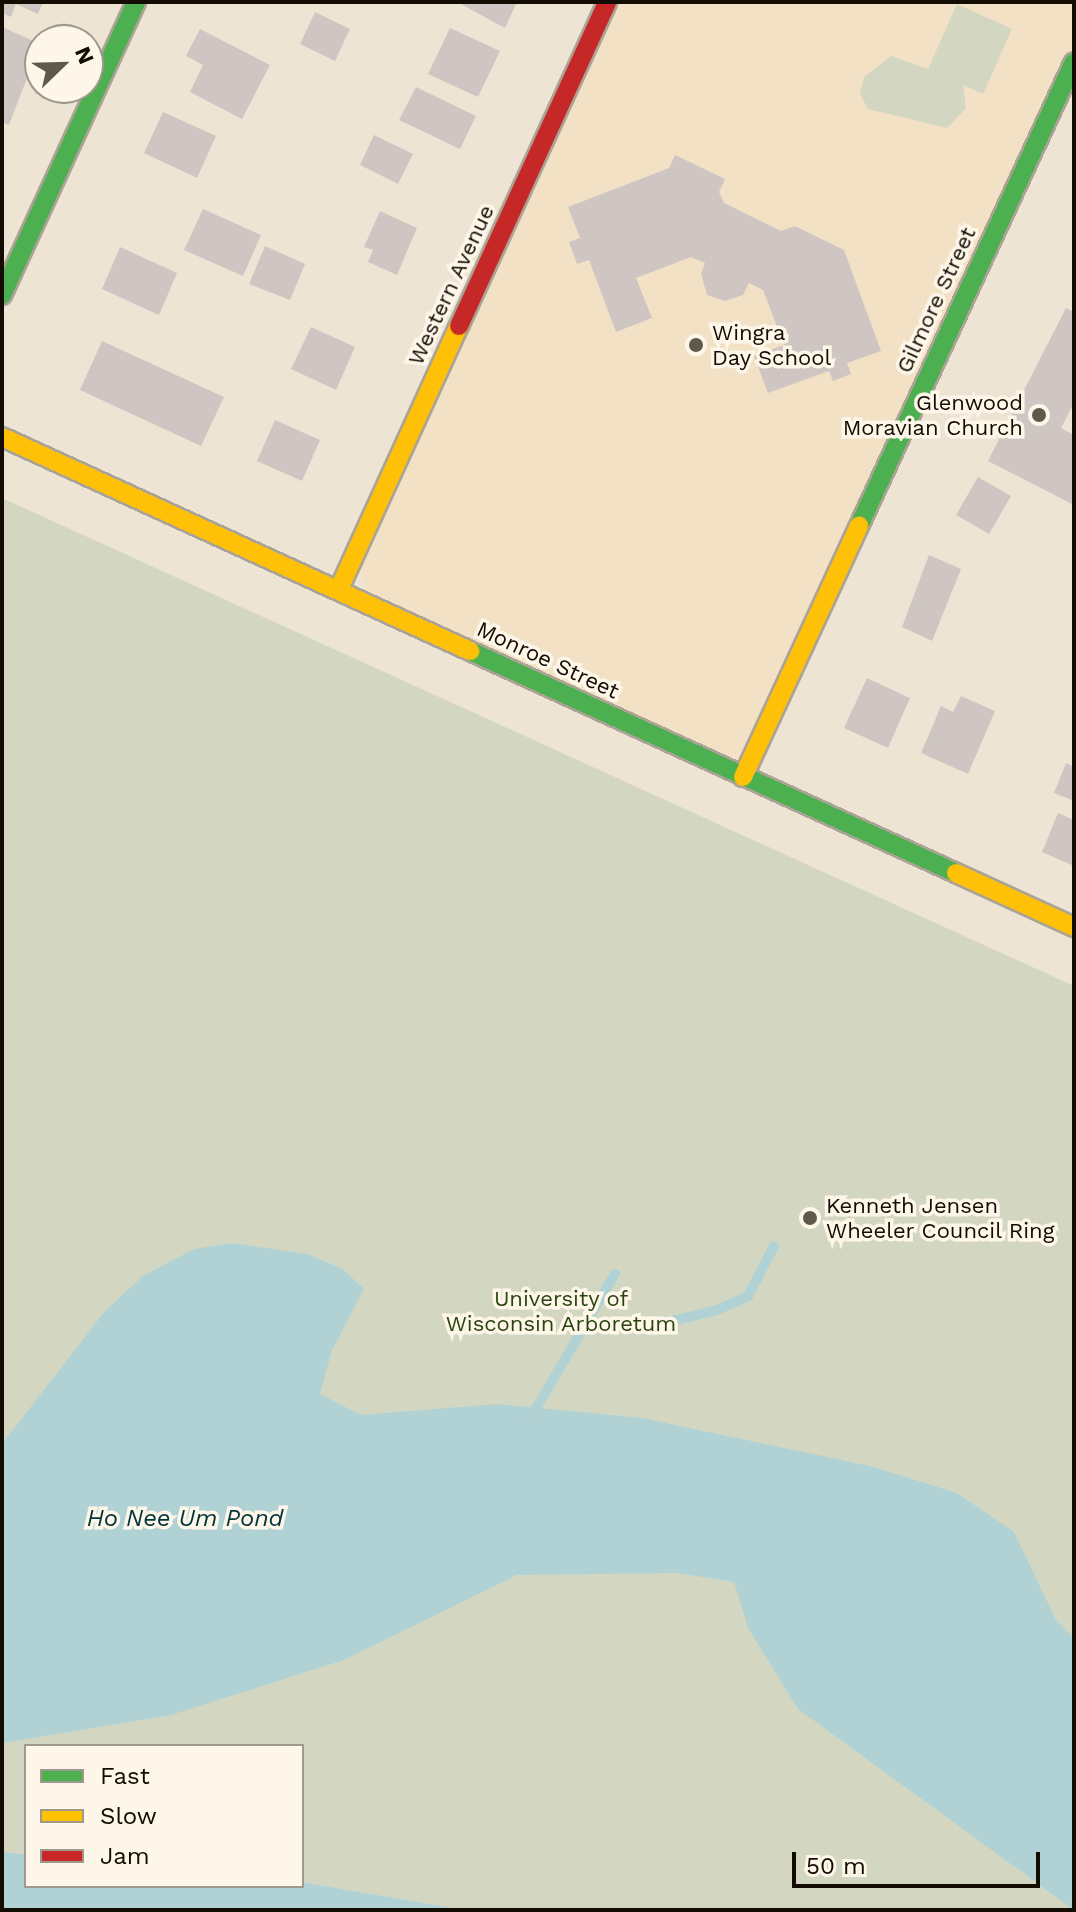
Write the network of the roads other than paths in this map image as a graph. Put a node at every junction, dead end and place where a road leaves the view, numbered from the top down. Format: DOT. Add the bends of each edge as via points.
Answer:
graph roads {
  1 [pos="136,2"];
  2 [pos="607,2"];
  3 [pos="1074,62"];
  4 [pos="2,295"];
  5 [pos="2,437"];
  6 [pos="339,589"];
  7 [pos="743,777"];
  8 [pos="1074,927"];
  1 -- 4 [label="street"];
  2 -- 6 [label="street, Western Avenue"];
  3 -- 7 [label="street, Gilmore Street"];
  5 -- 6 [label="street, Monroe Street"];
  6 -- 7 [label="street, Monroe Street"];
  7 -- 8 [label="street, Monroe Street"];
}
